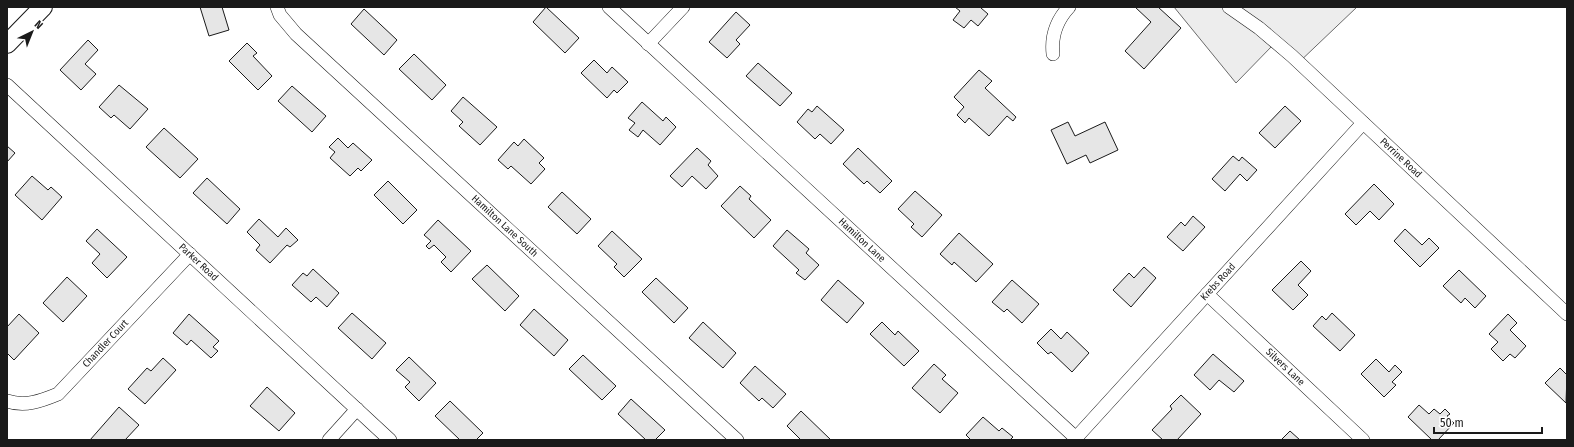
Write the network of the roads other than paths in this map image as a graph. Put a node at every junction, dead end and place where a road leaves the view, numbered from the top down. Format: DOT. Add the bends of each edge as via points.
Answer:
graph roads {
  1 [pos="43,7"];
  2 [pos="277,7"];
  3 [pos="609,7"];
  4 [pos="683,7"];
  5 [pos="1069,7"];
  6 [pos="1229,7"];
  7 [pos="7,44"];
  8 [pos="648,44"];
  9 [pos="1053,54"];
  10 [pos="7,85"];
  11 [pos="1363,123"];
  12 [pos="190,254"];
  13 [pos="1207,294"];
  14 [pos="1567,314"];
  15 [pos="7,401"];
  16 [pos="357,409"];
  17 [pos="1075,439"];
  18 [pos="329,440"];
  19 [pos="390,440"];
  20 [pos="737,440"];
  21 [pos="1362,440"];
  1 -- 7 [label="street"];
  2 -- 20 [label="street, Hamilton Lane South" via="280,15 296,34"];
  3 -- 8 [label="street"];
  4 -- 8 [label="street"];
  5 -- 9 [label="street" via="1054,31"];
  6 -- 11 [label="street, Perrine Road" via="1292,56"];
  8 -- 17 [label="street, Hamilton Lane"];
  10 -- 12 [label="street, Parker Road"];
  11 -- 13 [label="street, Krebs Road"];
  11 -- 14 [label="street, Perrine Road"];
  12 -- 15 [label="street, Chandler Court" via="58,394 37,402 16,404"];
  12 -- 16 [label="street, Parker Road"];
  13 -- 17 [label="street, Krebs Road"];
  13 -- 21 [label="street, Silvers Lane"];
  16 -- 18 [label="street"];
  16 -- 19 [label="street, Parker Road"];
}
